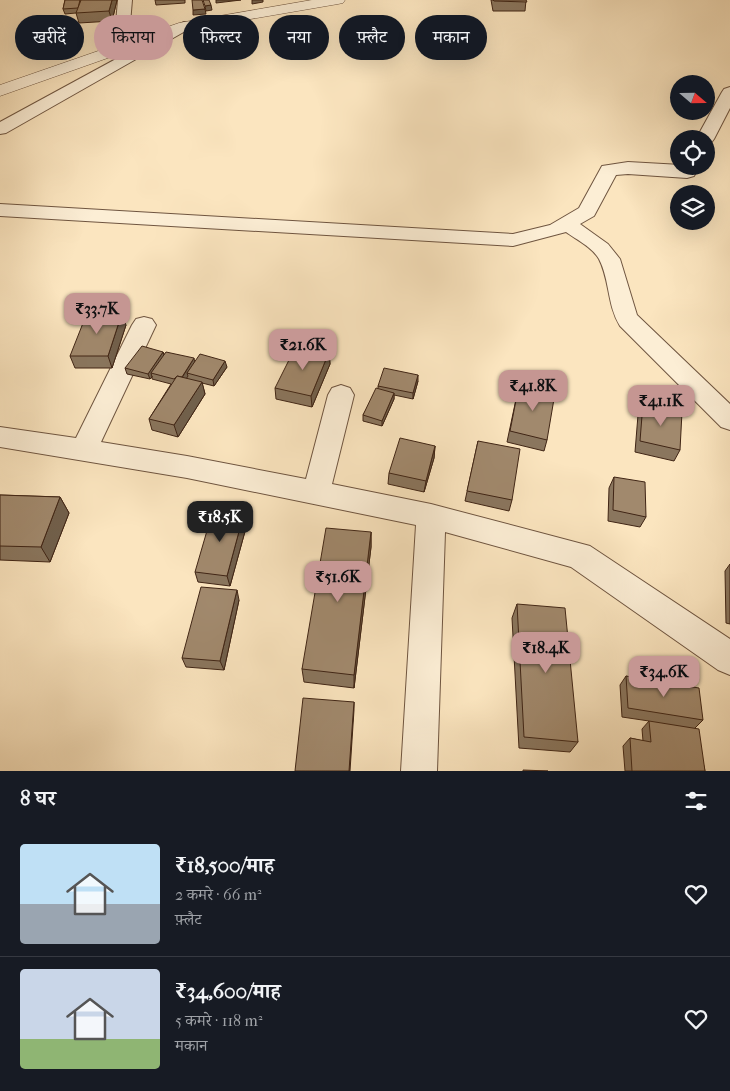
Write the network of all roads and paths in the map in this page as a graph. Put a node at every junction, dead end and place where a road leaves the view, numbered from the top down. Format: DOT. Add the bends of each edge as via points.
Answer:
graph roads {
  1 [pos="125,0"];
  2 [pos="338,0"];
  3 [pos="124,15"];
  4 [pos="249,15"];
  5 [pos="183,27"];
  6 [pos="94,57"];
  7 [pos="0,91"];
  8 [pos="730,92"];
  9 [pos="0,129"];
  10 [pos="710,130"];
  11 [pos="670,171"];
  12 [pos="0,210"];
  13 [pos="566,224"];
  14 [pos="144,325"];
  15 [pos="341,395"];
  16 [pos="730,420"];
  17 [pos="0,437"];
  18 [pos="83,451"];
  19 [pos="316,493"];
  20 [pos="431,516"];
  21 [pos="730,658"];
  22 [pos="419,771"];
  1 -- 3 [label="street"];
  2 -- 4 [label="street"];
  5 -- 9 [label="street"];
  6 -- 7 [label="street"];
  8 -- 10 [label="street"];
  11 -- 13 [label="street" via="609,170 587,212"];
  12 -- 13 [label="street" via="513,240"];
  13 -- 16 [label="street" via="597,245 609,260 621,308 628,320"];
  14 -- 18 [label="street"];
  15 -- 19 [label="street"];
  17 -- 18 [label="street"];
  18 -- 19 [label="street" via="187,467"];
  19 -- 20 [label="street"];
  20 -- 21 [label="street" via="579,556"];
  20 -- 22 [label="street"];
}
